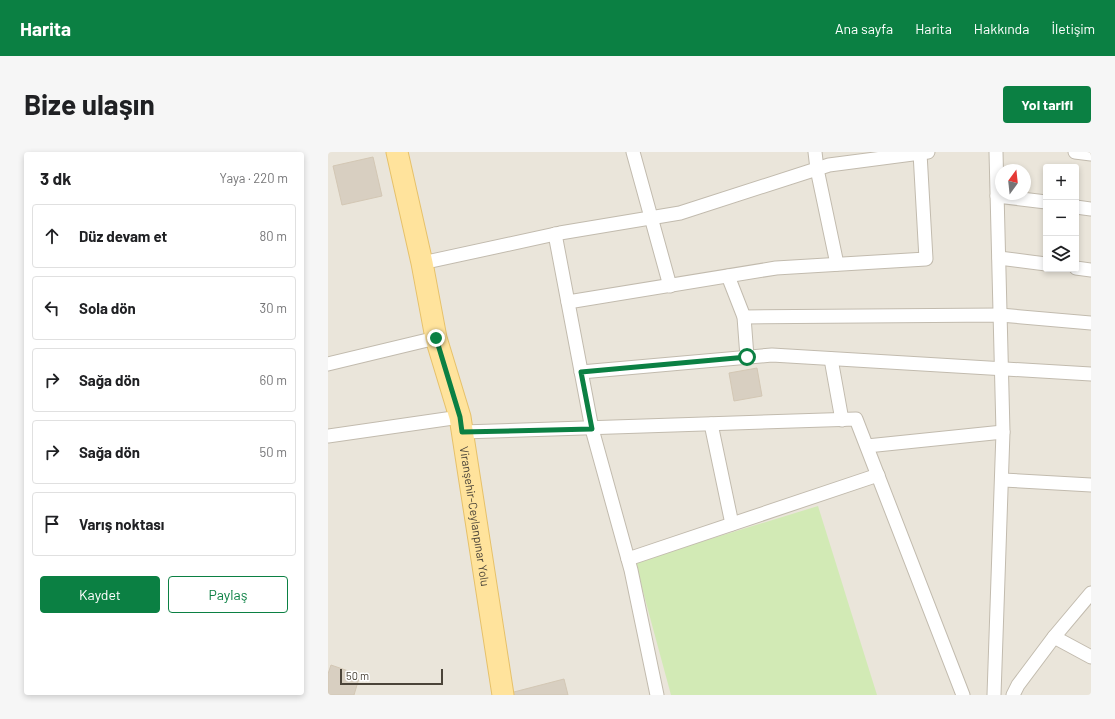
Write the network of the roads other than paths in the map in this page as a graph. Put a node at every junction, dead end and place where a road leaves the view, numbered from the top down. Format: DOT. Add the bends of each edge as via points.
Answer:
graph roads {
  1 [pos="397,152"];
  2 [pos="633,152"];
  3 [pos="815,152"];
  4 [pos="996,152"];
  5 [pos="1075,152"];
  6 [pos="924,153"];
  7 [pos="1091,154"];
  8 [pos="996,164"];
  9 [pos="817,169"];
  10 [pos="997,200"];
  11 [pos="1030,200"];
  12 [pos="1043,202"];
  13 [pos="1079,207"];
  14 [pos="1091,209"];
  15 [pos="651,218"];
  16 [pos="555,234"];
  17 [pos="999,258"];
  18 [pos="422,263"];
  19 [pos="837,264"];
  20 [pos="1043,264"];
  21 [pos="1079,268"];
  22 [pos="1091,270"];
  23 [pos="728,276"];
  24 [pos="670,286"];
  25 [pos="568,302"];
  26 [pos="1000,315"];
  27 [pos="744,317"];
  28 [pos="1091,323"];
  29 [pos="436,338"];
  30 [pos="747,357"];
  31 [pos="831,359"];
  32 [pos="328,364"];
  33 [pos="1002,368"];
  34 [pos="581,372"];
  35 [pos="1091,374"];
  36 [pos="842,420"];
  37 [pos="711,424"];
  38 [pos="461,425"];
  39 [pos="592,429"];
  40 [pos="1004,432"];
  41 [pos="328,436"];
  42 [pos="867,446"];
  43 [pos="878,475"];
  44 [pos="1003,480"];
  45 [pos="1091,485"];
  46 [pos="732,524"];
  47 [pos="628,559"];
  48 [pos="1091,593"];
  49 [pos="1054,637"];
  50 [pos="1091,657"];
  51 [pos="503,695"];
  52 [pos="657,695"];
  53 [pos="963,695"];
  54 [pos="994,695"];
  55 [pos="1013,695"];
  1 -- 18 [label="main road, Viranşehir-Ceylanpınar Yolu"];
  2 -- 15 [label="street"];
  3 -- 9 [label="street"];
  4 -- 8 [label="street"];
  5 -- 7 [label="street"];
  6 -- 9 [label="street" via="829,165"];
  6 -- 19 [label="street" via="926,259"];
  9 -- 15 [label="street" via="680,213"];
  9 -- 19 [label="street"];
  10 -- 17 [label="street"];
  11 -- 12 [label="street"];
  13 -- 14 [label="street"];
  15 -- 16 [label="street"];
  15 -- 24 [label="street"];
  16 -- 18 [label="street"];
  16 -- 25 [label="street"];
  17 -- 20 [label="street"];
  17 -- 26 [label="street"];
  18 -- 29 [label="main road, Viranşehir-Ceylanpınar Yolu"];
  19 -- 23 [label="street" via="776,268"];
  21 -- 22 [label="street"];
  23 -- 24 [label="street"];
  23 -- 27 [label="street"];
  24 -- 25 [label="street"];
  25 -- 34 [label="street"];
  26 -- 27 [label="street"];
  26 -- 28 [label="street"];
  26 -- 33 [label="street"];
  27 -- 30 [label="street"];
  29 -- 32 [label="street"];
  29 -- 38 [label="main road, Viranşehir-Ceylanpınar Yolu"];
  30 -- 31 [label="street" via="772,355"];
  30 -- 34 [label="street"];
  31 -- 33 [label="street"];
  31 -- 36 [label="street"];
  33 -- 35 [label="street"];
  33 -- 40 [label="street"];
  34 -- 39 [label="street"];
  36 -- 37 [label="street"];
  36 -- 42 [label="street" via="856,419"];
  37 -- 39 [label="street"];
  37 -- 46 [label="street"];
  38 -- 39 [label="street"];
  38 -- 41 [label="street"];
  38 -- 51 [label="main road, Viranşehir-Ceylanpınar Yolu"];
  39 -- 47 [label="street"];
  40 -- 42 [label="street"];
  40 -- 44 [label="street"];
  42 -- 43 [label="street"];
  43 -- 46 [label="street"];
  43 -- 53 [label="street"];
  44 -- 45 [label="street"];
  44 -- 54 [label="street"];
  46 -- 47 [label="street"];
  47 -- 52 [label="street"];
  48 -- 49 [label="street"];
  49 -- 50 [label="street"];
  49 -- 55 [label="street" via="1018,684"];
}
